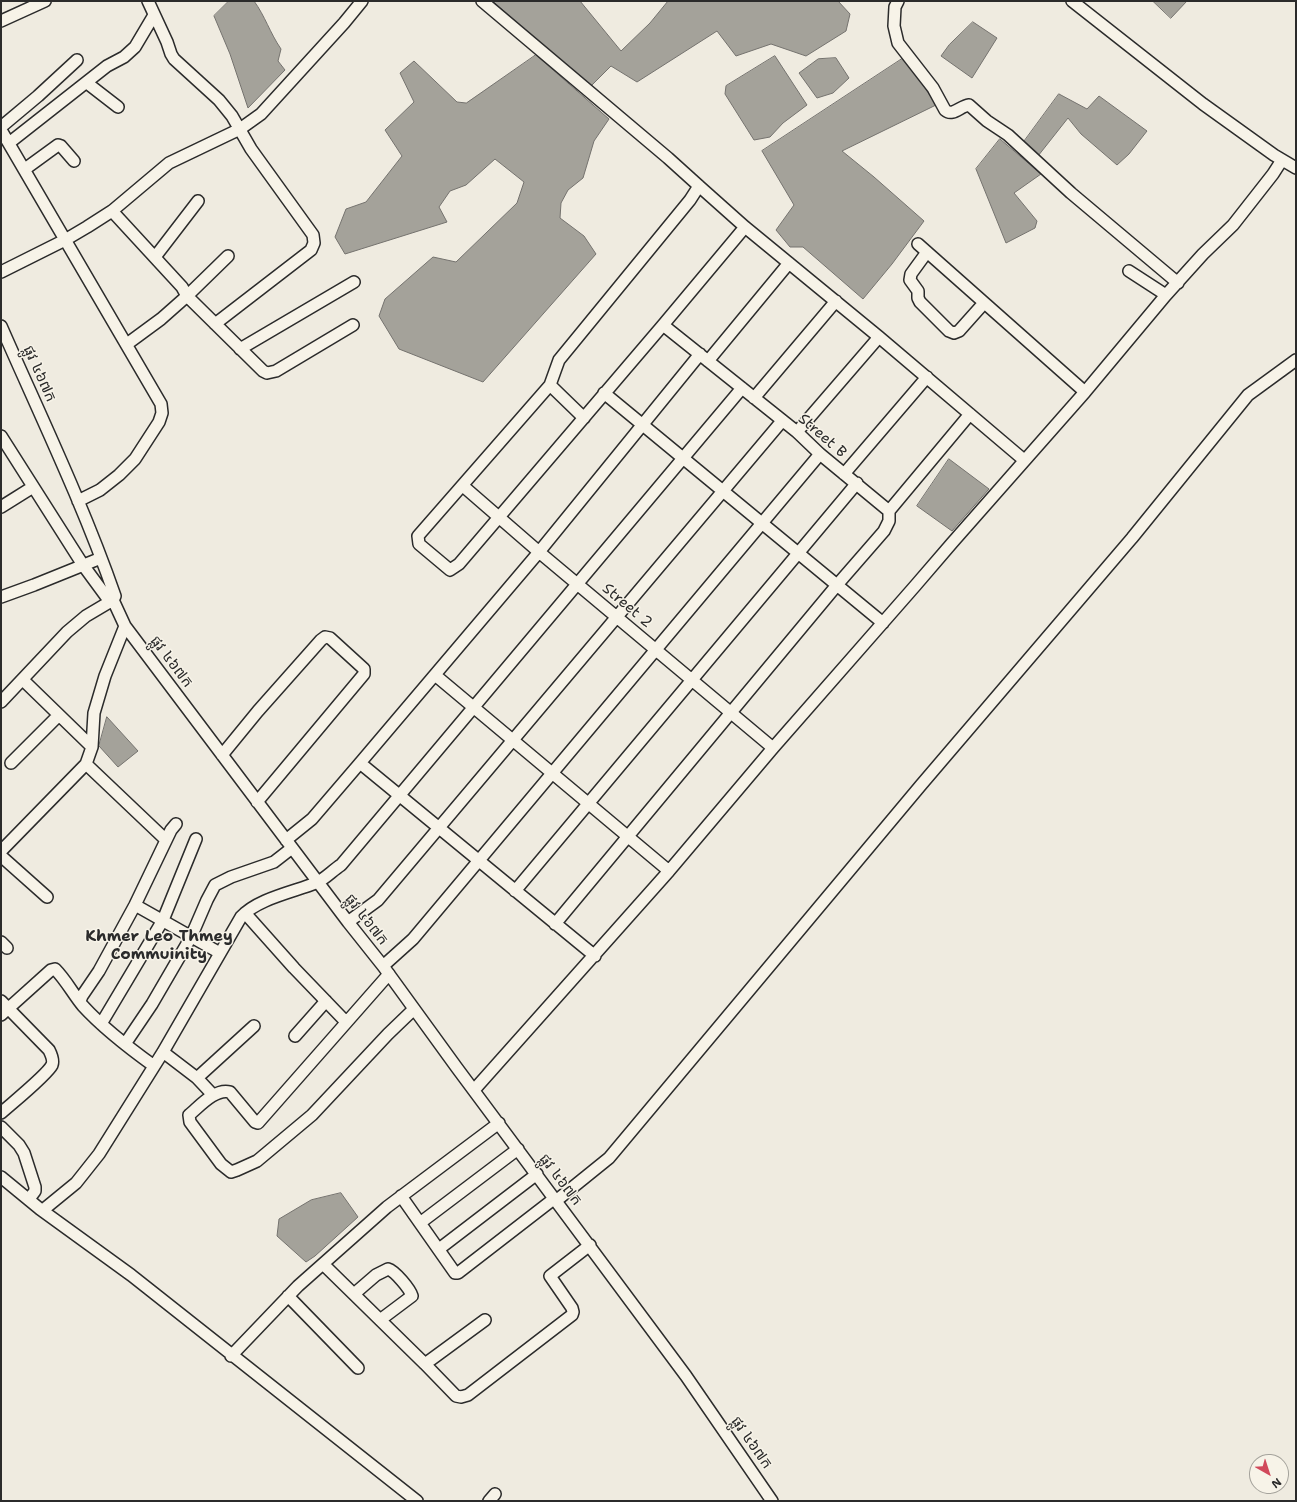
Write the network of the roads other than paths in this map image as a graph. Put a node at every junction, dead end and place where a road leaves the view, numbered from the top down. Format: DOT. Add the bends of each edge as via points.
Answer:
graph roads {
  1 [pos="45,1"];
  2 [pos="148,1"];
  3 [pos="362,1"];
  4 [pos="482,1"];
  5 [pos="898,1"];
  6 [pos="1072,1"];
  7 [pos="154,15"];
  8 [pos="1,20"];
  9 [pos="78,60"];
  10 [pos="87,83"];
  11 [pos="118,107"];
  12 [pos="1,127"];
  13 [pos="240,129"];
  14 [pos="1,130"];
  15 [pos="9,143"];
  16 [pos="1282,160"];
  17 [pos="74,161"];
  18 [pos="1296,168"];
  19 [pos="25,169"];
  20 [pos="699,186"];
  21 [pos="198,201"];
  22 [pos="112,211"];
  23 [pos="745,227"];
  24 [pos="65,240"];
  25 [pos="918,244"];
  26 [pos="927,252"];
  27 [pos="228,256"];
  28 [pos="155,257"];
  29 [pos="789,263"];
  30 [pos="1130,271"];
  31 [pos="1,272"];
  32 [pos="354,282"];
  33 [pos="1178,283"];
  34 [pos="1166,295"];
  35 [pos="187,296"];
  36 [pos="836,301"];
  37 [pos="984,303"];
  38 [pos="215,324"];
  39 [pos="354,325"];
  40 [pos="663,325"];
  41 [pos="1,326"];
  42 [pos="879,337"];
  43 [pos="128,344"];
  44 [pos="240,349"];
  45 [pos="704,357"];
  46 [pos="1296,360"];
  47 [pos="926,377"];
  48 [pos="550,385"];
  49 [pos="742,388"];
  50 [pos="1085,392"];
  51 [pos="604,393"];
  52 [pos="754,398"];
  53 [pos="970,414"];
  54 [pos="584,418"];
  55 [pos="782,421"];
  56 [pos="644,424"];
  57 [pos="797,432"];
  58 [pos="1,436"];
  59 [pos="820,454"];
  60 [pos="683,458"];
  61 [pos="1024,460"];
  62 [pos="844,474"];
  63 [pos="857,483"];
  64 [pos="463,486"];
  65 [pos="33,487"];
  66 [pos="724,491"];
  67 [pos="78,501"];
  68 [pos="1,507"];
  69 [pos="890,511"];
  70 [pos="499,518"];
  71 [pos="762,523"];
  72 [pos="539,552"];
  73 [pos="798,553"];
  74 [pos="101,558"];
  75 [pos="83,565"];
  76 [pos="577,584"];
  77 [pos="838,585"];
  78 [pos="1,597"];
  79 [pos="113,600"];
  80 [pos="616,617"];
  81 [pos="883,623"];
  82 [pos="125,626"];
  83 [pos="655,650"];
  84 [pos="435,675"];
  85 [pos="23,680"];
  86 [pos="692,680"];
  87 [pos="1,702"];
  88 [pos="473,707"];
  89 [pos="731,713"];
  90 [pos="59,715"];
  91 [pos="512,740"];
  92 [pos="92,747"];
  93 [pos="773,748"];
  94 [pos="222,755"];
  95 [pos="360,763"];
  96 [pos="11,764"];
  97 [pos="86,764"];
  98 [pos="552,773"];
  99 [pos="399,795"];
  100 [pos="257,802"];
  101 [pos="588,804"];
  102 [pos="176,824"];
  103 [pos="438,828"];
  104 [pos="628,837"];
  105 [pos="196,839"];
  106 [pos="166,840"];
  107 [pos="289,844"];
  108 [pos="1,851"];
  109 [pos="1,856"];
  110 [pos="479,861"];
  111 [pos="669,871"];
  112 [pos="318,882"];
  113 [pos="515,891"];
  114 [pos="47,897"];
  115 [pos="135,905"];
  116 [pos="245,913"];
  117 [pos="163,920"];
  118 [pos="348,922"];
  119 [pos="555,924"];
  120 [pos="191,937"];
  121 [pos="220,953"];
  122 [pos="594,956"];
  123 [pos="386,970"];
  124 [pos="80,1001"];
  125 [pos="326,1002"];
  126 [pos="3,1008"];
  127 [pos="414,1009"];
  128 [pos="346,1022"];
  129 [pos="101,1024"];
  130 [pos="254,1026"];
  131 [pos="296,1036"];
  132 [pos="125,1044"];
  133 [pos="163,1052"];
  134 [pos="154,1066"];
  135 [pos="197,1078"];
  136 [pos="474,1090"];
  137 [pos="213,1095"];
  138 [pos="1,1113"];
  139 [pos="499,1123"];
  140 [pos="1,1128"];
  141 [pos="518,1149"];
  142 [pos="536,1174"];
  143 [pos="1,1177"];
  144 [pos="401,1196"];
  145 [pos="29,1199"];
  146 [pos="556,1199"];
  147 [pos="43,1210"];
  148 [pos="420,1223"];
  149 [pos="590,1245"];
  150 [pos="439,1248"];
  151 [pos="323,1264"];
  152 [pos="354,1294"];
  153 [pos="288,1296"];
  154 [pos="380,1320"];
  155 [pos="484,1320"];
  156 [pos="231,1356"];
  157 [pos="424,1364"];
  158 [pos="358,1368"];
  159 [pos="417,1501"];
  160 [pos="772,1501"];
  1 -- 8 [label="street"];
  2 -- 7 [label="street"];
  3 -- 13 [label="street" via="261,114"];
  4 -- 20 [label="street"];
  5 -- 33 [label="street" via="895,7 894,26 898,43 933,88 945,110 952,113 969,105 1008,135 1071,193"];
  6 -- 16 [label="street" via="1203,104"];
  7 -- 10 [label="street" via="135,46"];
  7 -- 13 [label="street" via="174,59 219,100"];
  9 -- 12 [label="street"];
  10 -- 11 [label="street"];
  10 -- 15 [label="street"];
  13 -- 22 [label="street" via="169,163"];
  13 -- 38 [label="street" via="251,149 313,235 314,243 312,250"];
  14 -- 15 [label="street"];
  15 -- 19 [label="street"];
  16 -- 18 [label="street"];
  16 -- 33 [label="street" via="1233,225"];
  17 -- 19 [label="street" via="58,145"];
  19 -- 24 [label="street"];
  20 -- 23 [label="street"];
  20 -- 48 [label="street" via="559,360"];
  21 -- 28 [label="street"];
  22 -- 24 [label="street"];
  22 -- 28 [label="street"];
  23 -- 29 [label="street"];
  23 -- 40 [label="street"];
  24 -- 31 [label="street"];
  24 -- 43 [label="street"];
  25 -- 26 [label="street"];
  26 -- 37 [label="street"];
  26 -- 37 [label="street" via="911,274 910,280 918,291 920,302 950,331 959,331"];
  27 -- 35 [label="street"];
  28 -- 35 [label="street"];
  29 -- 36 [label="street"];
  29 -- 45 [label="street"];
  30 -- 34 [label="street"];
  32 -- 44 [label="street"];
  33 -- 34 [label="street"];
  34 -- 50 [label="street"];
  35 -- 38 [label="street"];
  35 -- 43 [label="street"];
  36 -- 42 [label="street"];
  36 -- 52 [label="street"];
  37 -- 50 [label="street"];
  38 -- 44 [label="street"];
  39 -- 44 [label="street" via="271,373 263,371"];
  40 -- 45 [label="street, Street B"];
  40 -- 51 [label="street"];
  41 -- 67 [label="street, ផ្លូវ ៤៦៧ក"];
  42 -- 47 [label="street"];
  42 -- 57 [label="street"];
  43 -- 67 [label="street" via="161,404 162,413 135,459 100,490"];
  45 -- 49 [label="street, Street B"];
  45 -- 56 [label="street"];
  46 -- 146 [label="street" via="1248,395 1132,538 921,785 609,1158"];
  47 -- 53 [label="street"];
  47 -- 62 [label="street"];
  48 -- 54 [label="street"];
  48 -- 64 [label="street"];
  49 -- 52 [label="street, Street B"];
  49 -- 60 [label="street"];
  50 -- 61 [label="street"];
  51 -- 54 [label="street"];
  51 -- 56 [label="street"];
  52 -- 55 [label="street, Street B"];
  53 -- 61 [label="street"];
  53 -- 69 [label="street"];
  54 -- 70 [label="street"];
  55 -- 57 [label="street, Street B"];
  55 -- 66 [label="street"];
  56 -- 60 [label="street"];
  56 -- 72 [label="street"];
  57 -- 59 [label="street, Street B"];
  58 -- 65 [label="street"];
  59 -- 62 [label="street, Street B"];
  59 -- 71 [label="street"];
  60 -- 66 [label="street"];
  60 -- 76 [label="street"];
  61 -- 81 [label="street"];
  62 -- 63 [label="street, Street B"];
  63 -- 69 [label="street, Street B"];
  63 -- 73 [label="street"];
  64 -- 70 [label="street, Street 2"];
  64 -- 70 [label="street" via="418,536 419,544 450,570 459,564"];
  65 -- 68 [label="street"];
  65 -- 75 [label="street"];
  66 -- 71 [label="street"];
  66 -- 80 [label="street"];
  67 -- 74 [label="street, ផ្លូវ ៤៦៧ក"];
  69 -- 77 [label="street" via="884,531"];
  70 -- 72 [label="street, Street 2"];
  71 -- 73 [label="street"];
  71 -- 83 [label="street"];
  72 -- 76 [label="street, Street 2"];
  72 -- 84 [label="street"];
  73 -- 77 [label="street"];
  73 -- 86 [label="street"];
  74 -- 75 [label="street"];
  74 -- 79 [label="street, ផ្លូវ ៤៦៧ក" via="115,596"];
  75 -- 78 [label="street"];
  75 -- 79 [label="street" via="108,599"];
  76 -- 80 [label="street, Street 2"];
  76 -- 88 [label="street"];
  77 -- 81 [label="street"];
  77 -- 89 [label="street"];
  79 -- 82 [label="street, ផ្លូវ ៤៦៧ក"];
  79 -- 85 [label="street" via="86,616 67,632"];
  80 -- 83 [label="street, Street 2"];
  80 -- 91 [label="street"];
  81 -- 93 [label="street"];
  82 -- 92 [label="street" via="105,676 94,713"];
  82 -- 94 [label="street, ផ្លូវ ៤៦៧ក"];
  83 -- 86 [label="street, Street 2"];
  83 -- 98 [label="street"];
  84 -- 88 [label="street"];
  84 -- 95 [label="street"];
  85 -- 87 [label="street"];
  85 -- 90 [label="street"];
  86 -- 89 [label="street, Street 2"];
  86 -- 101 [label="street"];
  88 -- 91 [label="street"];
  88 -- 99 [label="street"];
  89 -- 93 [label="street, Street 2"];
  89 -- 104 [label="street"];
  90 -- 92 [label="street"];
  90 -- 96 [label="street"];
  91 -- 98 [label="street"];
  91 -- 103 [label="street"];
  92 -- 97 [label="street"];
  93 -- 111 [label="street"];
  94 -- 100 [label="street, ផ្លូវ ៤៦៧ក"];
  94 -- 100 [label="street" via="325,637 330,638 364,669 364,674"];
  95 -- 99 [label="street"];
  95 -- 107 [label="street"];
  97 -- 106 [label="street"];
  97 -- 108 [label="street"];
  98 -- 101 [label="street"];
  98 -- 110 [label="street"];
  99 -- 103 [label="street"];
  99 -- 112 [label="street" via="341,865"];
  100 -- 107 [label="street, ផ្លូវ ៤៦៧ក"];
  101 -- 104 [label="street"];
  101 -- 113 [label="street"];
  102 -- 106 [label="street"];
  103 -- 110 [label="street"];
  103 -- 118 [label="street" via="378,900"];
  104 -- 111 [label="street"];
  104 -- 119 [label="street"];
  105 -- 117 [label="street"];
  106 -- 115 [label="street"];
  107 -- 112 [label="street, ផ្លូវ ៤៦៧ក"];
  107 -- 120 [label="street" via="274,862 215,885"];
  109 -- 114 [label="street"];
  110 -- 113 [label="street"];
  110 -- 123 [label="street"];
  111 -- 122 [label="street"];
  112 -- 116 [label="street" via="279,896"];
  112 -- 118 [label="street, ផ្លូវ ៤៦៧ក"];
  113 -- 119 [label="street"];
  115 -- 117 [label="street"];
  115 -- 124 [label="street"];
  116 -- 121 [label="street"];
  116 -- 125 [label="street"];
  117 -- 120 [label="street"];
  117 -- 129 [label="street"];
  118 -- 123 [label="street, ផ្លូវ ៤៦៧ក"];
  119 -- 122 [label="street"];
  120 -- 121 [label="street"];
  120 -- 132 [label="street"];
  121 -- 133 [label="street"];
  122 -- 136 [label="street"];
  123 -- 127 [label="street, ផ្លូវ ៤៦៧ក"];
  123 -- 128 [label="street"];
  124 -- 126 [label="street" via="54,969"];
  124 -- 129 [label="street"];
  125 -- 128 [label="street"];
  125 -- 131 [label="street"];
  126 -- 138 [label="street" via="53,1056 52,1064 43,1075"];
  127 -- 136 [label="street, ផ្លូវ ៤៦៧ក"];
  127 -- 137 [label="street" via="312,1115 257,1161 231,1172 221,1164 190,1122 188,1115"];
  128 -- 137 [label="street" via="258,1123 254,1122 230,1092 224,1091"];
  129 -- 132 [label="street"];
  130 -- 135 [label="street"];
  132 -- 134 [label="street"];
  133 -- 134 [label="street"];
  133 -- 135 [label="street"];
  134 -- 147 [label="street" via="100,1154 76,1183"];
  135 -- 137 [label="street"];
  136 -- 139 [label="street, ផ្លូវ ៤៦៧ក"];
  139 -- 141 [label="street, ផ្លូវ ៤៦៧ក"];
  139 -- 144 [label="street"];
  140 -- 145 [label="street" via="24,1153 35,1187"];
  141 -- 142 [label="street, ផ្លូវ ៤៦៧ក"];
  141 -- 148 [label="street"];
  142 -- 146 [label="street, ផ្លូវ ៤៦៧ក"];
  142 -- 150 [label="street"];
  143 -- 145 [label="street"];
  144 -- 148 [label="street"];
  144 -- 151 [label="street"];
  145 -- 147 [label="street"];
  146 -- 149 [label="street, ផ្លូវ ៤៦៧ក"];
  146 -- 150 [label="street" via="458,1273 455,1273"];
  147 -- 156 [label="street"];
  148 -- 150 [label="street"];
  149 -- 157 [label="street" via="550,1276 572,1308 572,1315 468,1395 456,1396"];
  149 -- 160 [label="street, ផ្លូវ ៤៦៧ក" via="686,1376"];
  151 -- 152 [label="street"];
  151 -- 153 [label="street"];
  152 -- 154 [label="street"];
  152 -- 154 [label="street" via="376,1275 388,1269 392,1270 408,1287 412,1296"];
  153 -- 156 [label="street"];
  153 -- 158 [label="street"];
  154 -- 157 [label="street"];
  155 -- 157 [label="street"];
  156 -- 159 [label="street"];
}
